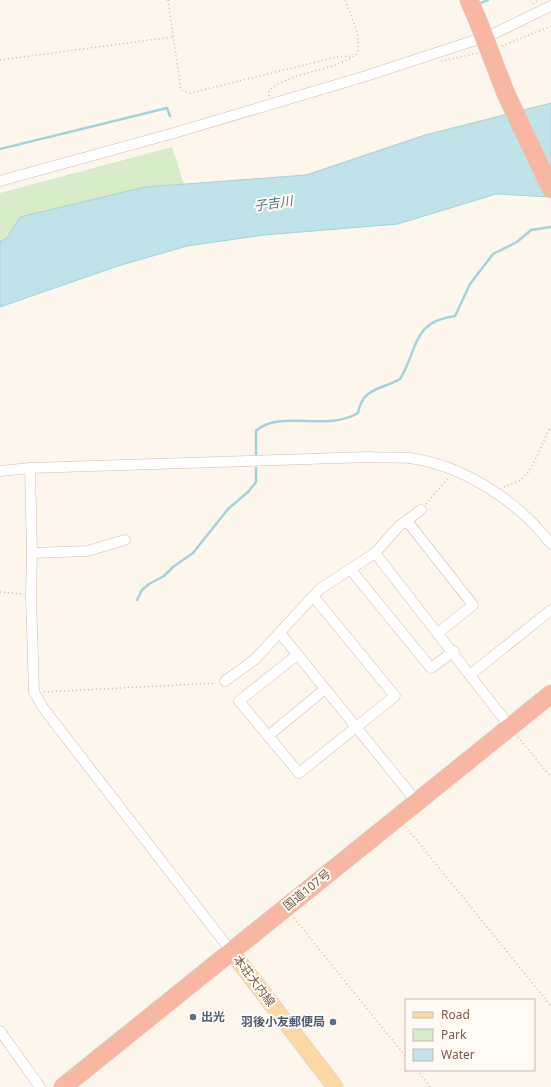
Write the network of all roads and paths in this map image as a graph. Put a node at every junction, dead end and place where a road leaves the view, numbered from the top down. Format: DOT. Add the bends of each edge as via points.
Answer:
graph roads {
  1 [pos="168,0"];
  2 [pos="345,0"];
  3 [pos="469,0"];
  4 [pos="551,6"];
  5 [pos="173,37"];
  6 [pos="353,56"];
  7 [pos="0,60"];
  8 [pos="269,105"];
  9 [pos="0,181"];
  10 [pos="551,189"];
  11 [pos="551,426"];
  12 [pos="30,468"];
  13 [pos="455,470"];
  14 [pos="0,472"];
  15 [pos="493,491"];
  16 [pos="421,510"];
  17 [pos="407,521"];
  18 [pos="125,540"];
  19 [pos="551,544"];
  20 [pos="32,553"];
  21 [pos="375,553"];
  22 [pos="351,570"];
  23 [pos="0,592"];
  24 [pos="31,596"];
  25 [pos="313,596"];
  26 [pos="551,610"];
  27 [pos="438,632"];
  28 [pos="280,633"];
  29 [pos="454,651"];
  30 [pos="297,655"];
  31 [pos="471,674"];
  32 [pos="225,681"];
  33 [pos="325,689"];
  34 [pos="34,692"];
  35 [pos="551,694"];
  36 [pos="356,727"];
  37 [pos="510,727"];
  38 [pos="268,736"];
  39 [pos="551,777"];
  40 [pos="416,801"];
  41 [pos="397,817"];
  42 [pos="285,907"];
  43 [pos="231,951"];
  44 [pos="551,1006"];
  45 [pos="0,1031"];
  46 [pos="405,1056"];
  47 [pos="418,1071"];
  48 [pos="40,1087"];
  49 [pos="63,1087"];
  50 [pos="335,1087"];
  51 [pos="430,1087"];
  1 -- 5 [label="path"];
  2 -- 6 [label="path" via="358,37 358,54"];
  3 -- 10 [label="highway, bridge" via="506,94"];
  4 -- 8 [label="street" via="491,36"];
  5 -- 6 [label="path" via="181,90 190,93 337,57"];
  5 -- 7 [label="path"];
  6 -- 8 [label="path" via="340,64 274,86 269,91"];
  8 -- 9 [label="street"];
  11 -- 15 [label="path" via="544,437 538,456 520,480"];
  12 -- 13 [label="street" via="369,457 410,458"];
  12 -- 14 [label="street"];
  12 -- 20 [label="street"];
  13 -- 15 [label="street"];
  13 -- 16 [label="path"];
  15 -- 19 [label="street" via="524,515"];
  16 -- 17 [label="street"];
  17 -- 21 [label="street"];
  17 -- 27 [label="street" via="473,605"];
  18 -- 20 [label="street" via="87,551"];
  20 -- 24 [label="street"];
  21 -- 22 [label="street"];
  21 -- 27 [label="street"];
  22 -- 25 [label="street"];
  22 -- 29 [label="street" via="431,668"];
  23 -- 24 [label="path"];
  24 -- 34 [label="street"];
  25 -- 28 [label="street"];
  25 -- 36 [label="street" via="395,696"];
  26 -- 31 [label="street"];
  27 -- 29 [label="street"];
  28 -- 30 [label="street"];
  28 -- 32 [label="street" via="254,660"];
  29 -- 31 [label="street"];
  30 -- 33 [label="street"];
  30 -- 38 [label="street" via="239,701"];
  31 -- 37 [label="street"];
  32 -- 34 [label="path" via="214,684"];
  33 -- 36 [label="street"];
  33 -- 38 [label="street"];
  34 -- 43 [label="street" via="44,709"];
  35 -- 37 [label="highway, 国道107号"];
  36 -- 38 [label="street" via="299,773"];
  36 -- 40 [label="street"];
  37 -- 39 [label="path"];
  37 -- 40 [label="highway, 国道107号"];
  40 -- 41 [label="highway, 国道107号"];
  41 -- 42 [label="highway, 国道107号"];
  41 -- 44 [label="path"];
  42 -- 43 [label="highway, 国道107号"];
  42 -- 46 [label="path"];
  43 -- 49 [label="highway, 国道107号"];
  43 -- 50 [label="main road, 本荘大内線"];
  45 -- 48 [label="street"];
  47 -- 51 [label="path"];
}
